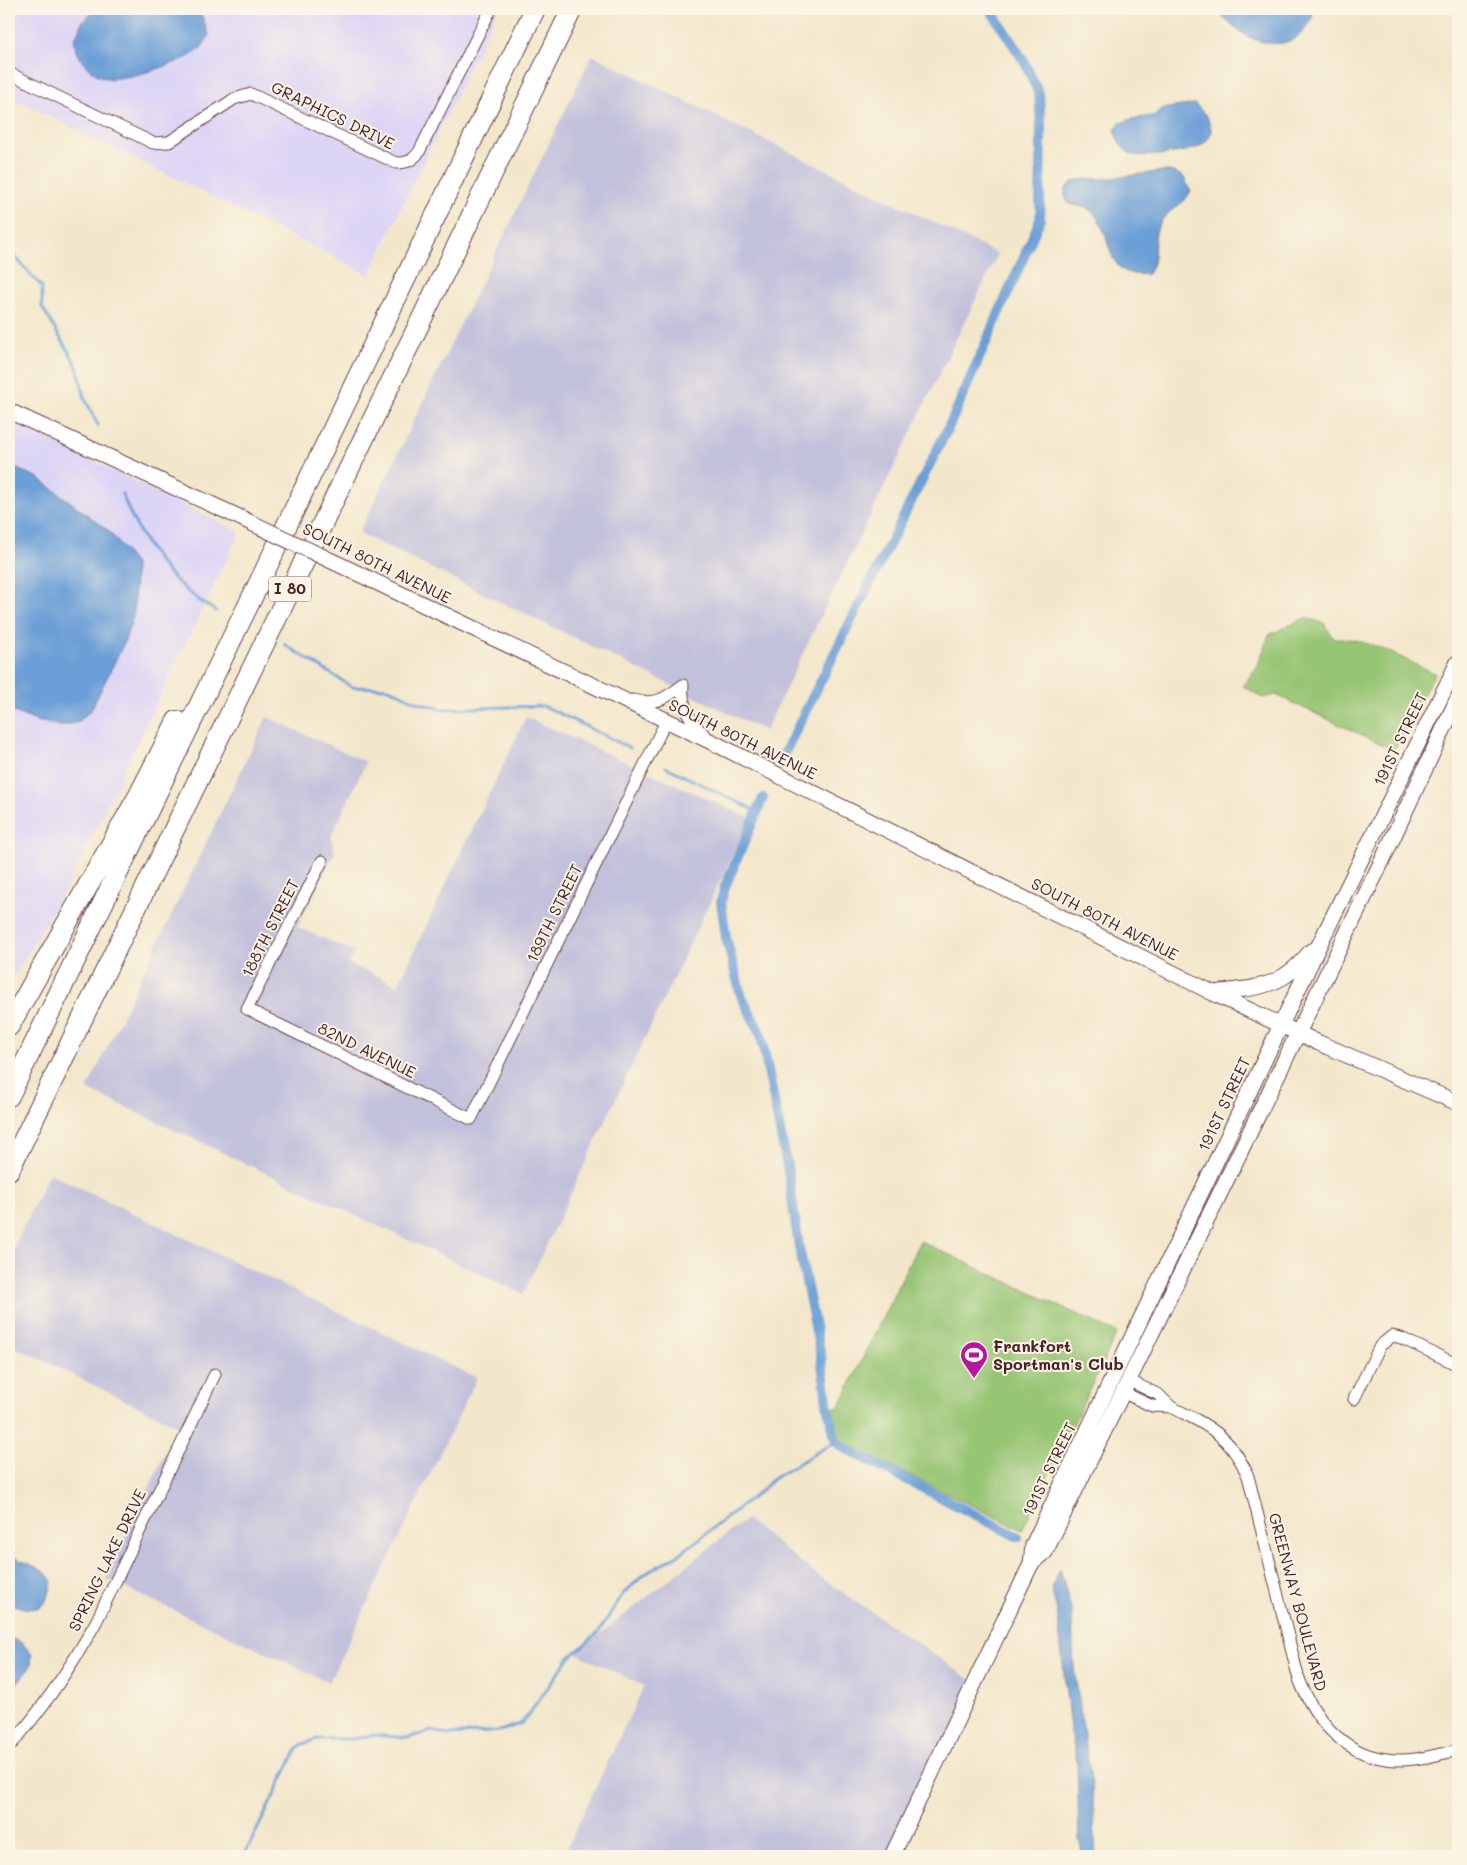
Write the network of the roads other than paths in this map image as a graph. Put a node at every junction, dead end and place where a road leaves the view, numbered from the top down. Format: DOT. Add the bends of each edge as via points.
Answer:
graph roads {
  1 [pos="491,9"];
  2 [pos="535,9"];
  3 [pos="572,9"];
  4 [pos="9,73"];
  5 [pos="9,411"];
  6 [pos="260,582"];
  7 [pos="1458,662"];
  8 [pos="617,697"];
  9 [pos="1458,698"];
  10 [pos="666,721"];
  11 [pos="714,743"];
  12 [pos="322,861"];
  13 [pos="1323,937"];
  14 [pos="1213,993"];
  15 [pos="247,1009"];
  16 [pos="1282,1025"];
  17 [pos="9,1026"];
  18 [pos="1298,1033"];
  19 [pos="9,1096"];
  20 [pos="1458,1103"];
  21 [pos="471,1119"];
  22 [pos="9,1170"];
  23 [pos="1458,1365"];
  24 [pos="215,1374"];
  25 [pos="1125,1386"];
  26 [pos="1354,1399"];
  27 [pos="1031,1564"];
  28 [pos="9,1747"];
  29 [pos="1458,1750"];
  30 [pos="892,1856"];
  1 -- 4 [label="street, GRAPHICS DRIVE" via="419,152 403,163 396,163 251,94 234,99 169,142 154,143"];
  2 -- 6 [label="highway, I 80"];
  3 -- 22 [label="highway, I 80"];
  5 -- 8 [label="main road, SOUTH 80TH AVENUE, bridge"];
  6 -- 17 [label="highway" via="207,663 138,796"];
  6 -- 19 [label="highway, I 80"];
  7 -- 13 [label="main road, 191ST STREET"];
  8 -- 10 [label="main road, SOUTH 80TH AVENUE"];
  8 -- 11 [label="street" via="655,703 683,685 682,699 695,727"];
  9 -- 18 [label="main road, 191ST STREET"];
  10 -- 11 [label="main road, SOUTH 80TH AVENUE"];
  10 -- 21 [label="street, 189TH STREET"];
  11 -- 14 [label="main road, SOUTH 80TH AVENUE"];
  12 -- 15 [label="street, 188TH STREET"];
  13 -- 14 [label="main road" via="1298,967 1284,978 1269,985"];
  13 -- 16 [label="main road, 191ST STREET"];
  14 -- 16 [label="main road, SOUTH 80TH AVENUE"];
  15 -- 21 [label="street, 82ND AVENUE"];
  16 -- 18 [label="main road, SOUTH 80TH AVENUE"];
  16 -- 27 [label="main road, 191ST STREET" via="1033,1545"];
  18 -- 20 [label="main road, SOUTH 80TH AVENUE"];
  18 -- 25 [label="main road, 191ST STREET"];
  23 -- 26 [label="street" via="1392,1336 1380,1346"];
  24 -- 28 [label="street, SPRING LAKE DRIVE" via="80,1652 52,1694"];
  25 -- 27 [label="main road, 191ST STREET" via="1045,1552"];
  25 -- 29 [label="street, GREENWAY BOULEVARD" via="1152,1406 1170,1407 1215,1430 1242,1462 1252,1490 1298,1676 1314,1713 1342,1741 1364,1753 1386,1759 1423,1758"];
  27 -- 30 [label="main road, 191ST STREET"];
}
